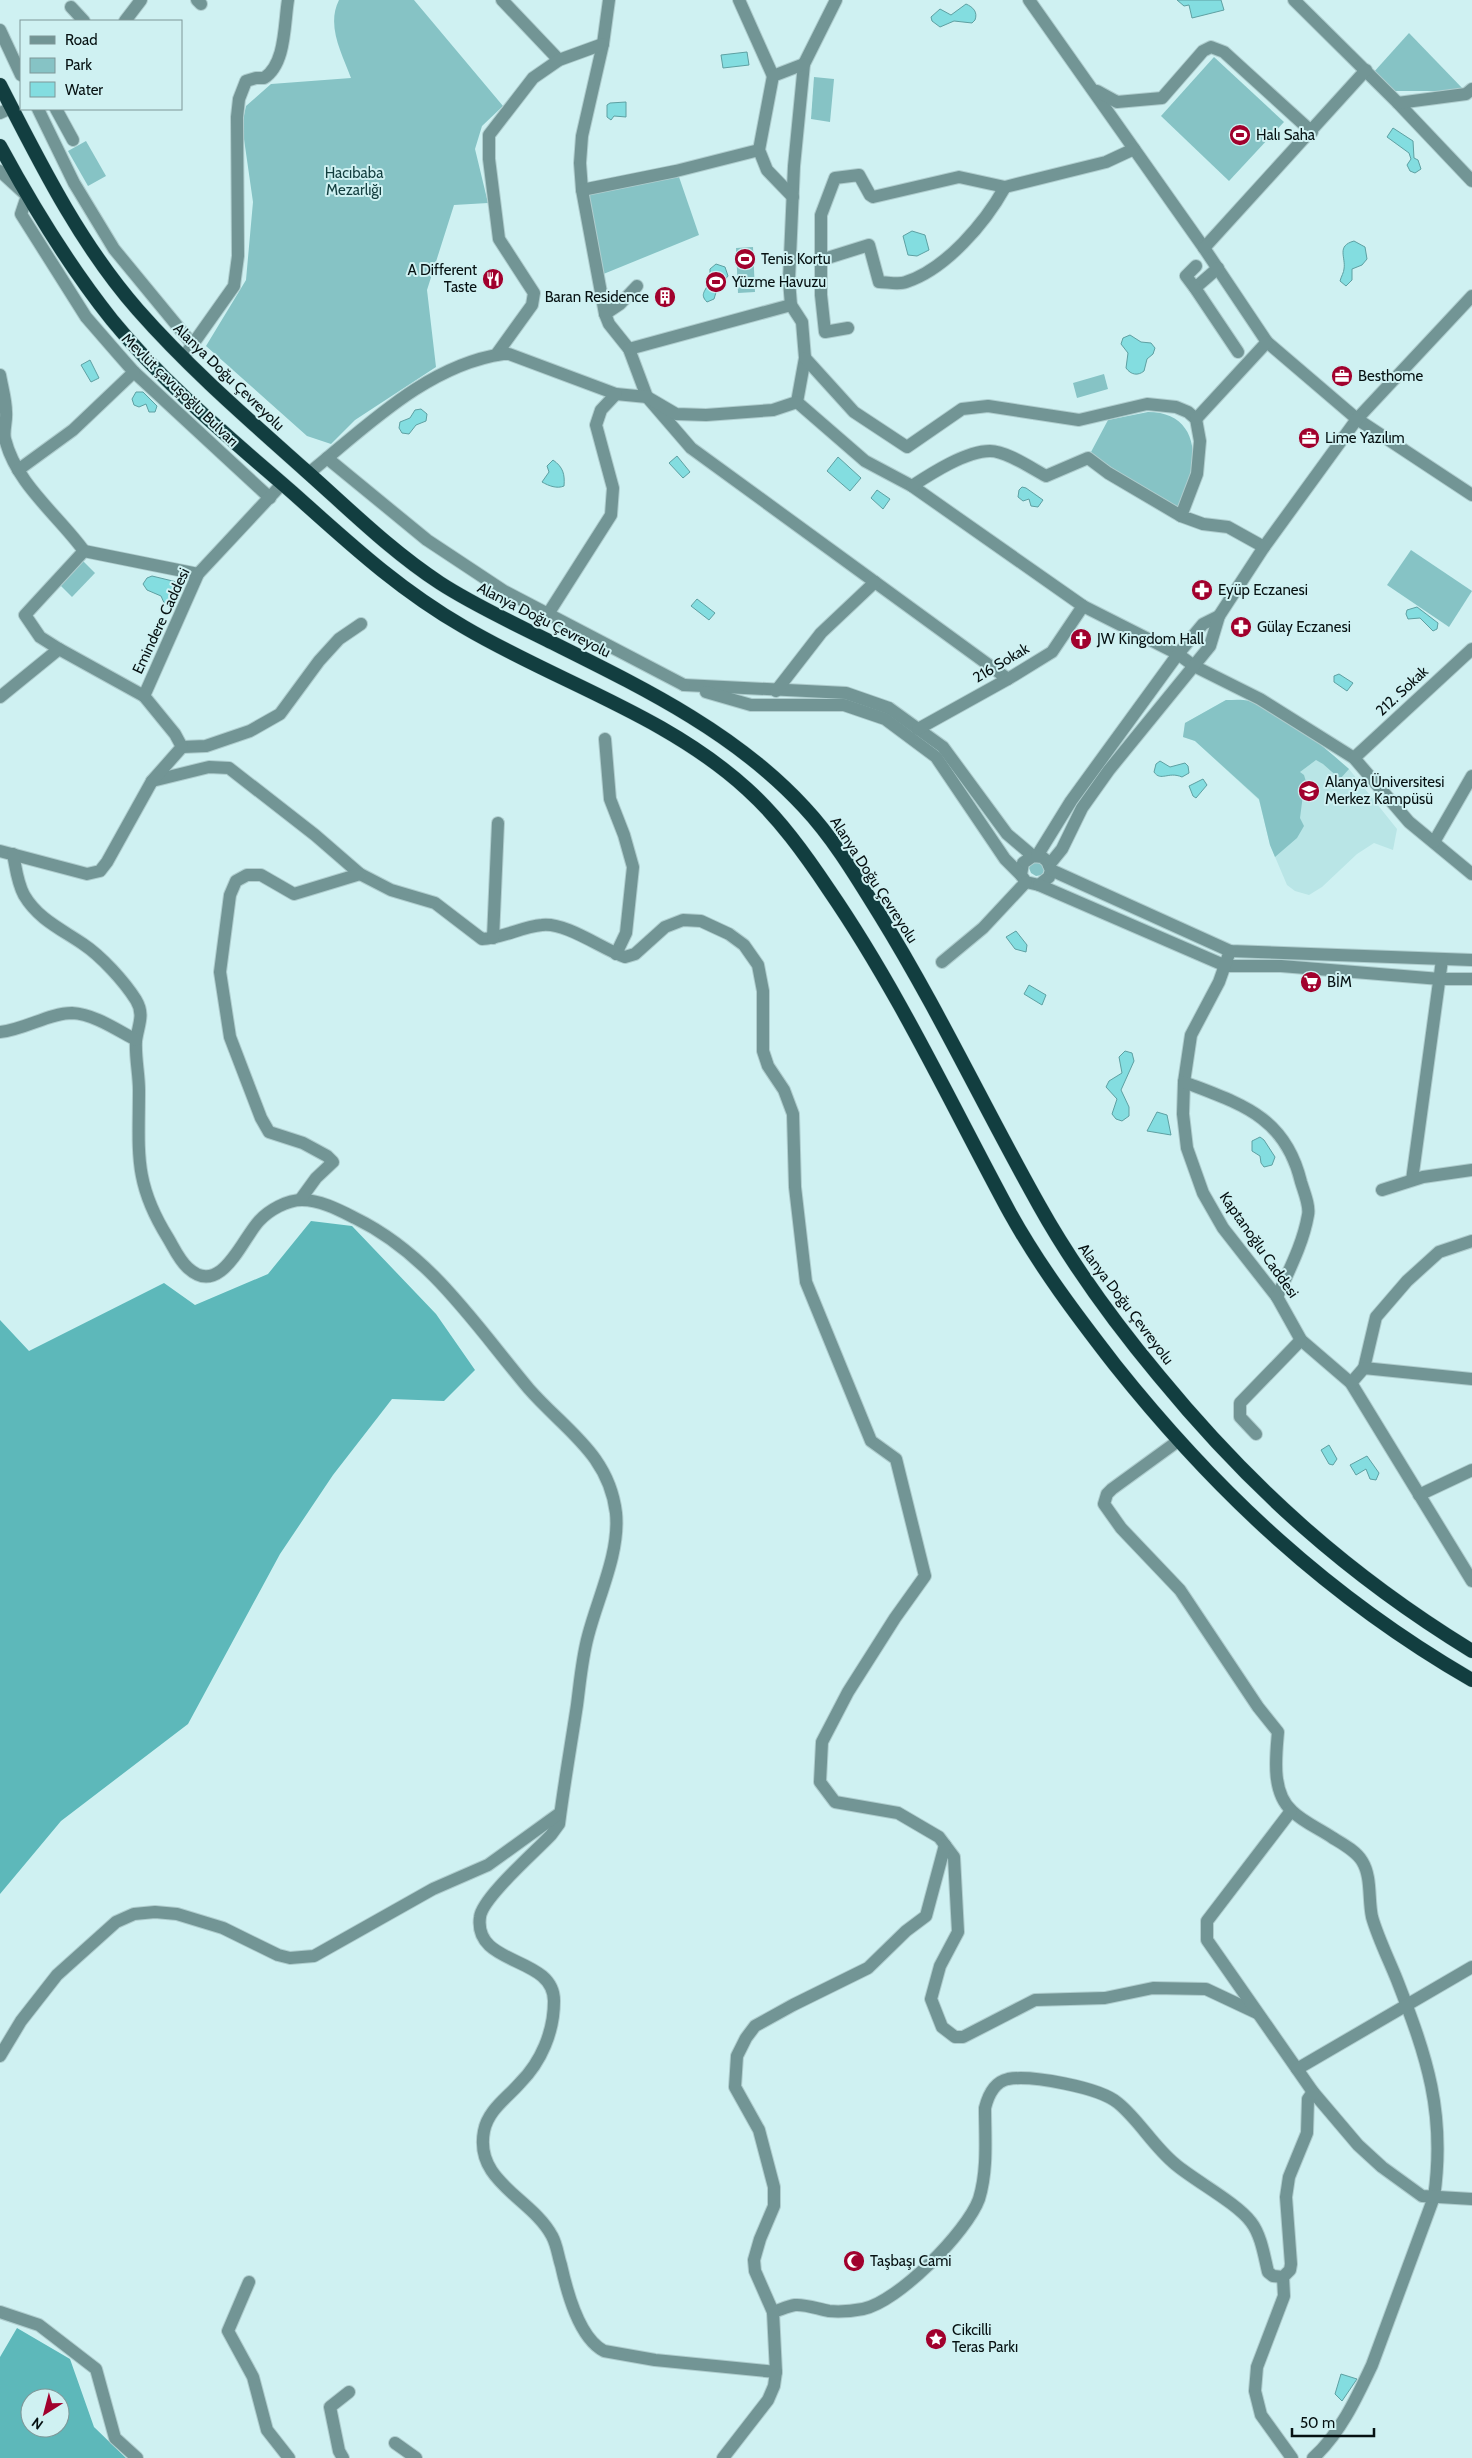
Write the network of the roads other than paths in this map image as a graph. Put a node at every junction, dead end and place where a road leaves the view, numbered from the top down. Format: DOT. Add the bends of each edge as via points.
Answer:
graph roads {
  1 [pos="142,0"];
  2 [pos="288,0"];
  3 [pos="502,0"];
  4 [pos="609,0"];
  5 [pos="739,0"];
  6 [pos="836,0"];
  7 [pos="1029,0"];
  8 [pos="1294,0"];
  9 [pos="71,7"];
  10 [pos="83,20"];
  11 [pos="126,20"];
  12 [pos="0,30"];
  13 [pos="603,44"];
  14 [pos="559,60"];
  15 [pos="804,64"];
  16 [pos="1366,70"];
  17 [pos="20,72"];
  18 [pos="772,76"];
  19 [pos="1091,87"];
  20 [pos="1,88"];
  21 [pos="1472,89"];
  22 [pos="1398,103"];
  23 [pos="57,110"];
  24 [pos="6,111"];
  25 [pos="43,111"];
  26 [pos="1312,132"];
  27 [pos="74,140"];
  28 [pos="0,146"];
  29 [pos="1134,149"];
  30 [pos="759,150"];
  31 [pos="0,171"];
  32 [pos="1472,181"];
  33 [pos="1005,187"];
  34 [pos="582,190"];
  35 [pos="27,196"];
  36 [pos="793,197"];
  37 [pos="1204,248"];
  38 [pos="821,260"];
  39 [pos="1196,266"];
  40 [pos="1218,268"];
  41 [pos="637,286"];
  42 [pos="1195,288"];
  43 [pos="1471,298"];
  44 [pos="791,305"];
  45 [pos="606,314"];
  46 [pos="848,328"];
  47 [pos="1268,342"];
  48 [pos="193,345"];
  49 [pos="629,349"];
  50 [pos="1238,352"];
  51 [pos="496,355"];
  52 [pos="183,358"];
  53 [pos="805,358"];
  54 [pos="134,372"];
  55 [pos="0,375"];
  56 [pos="616,394"];
  57 [pos="647,398"];
  58 [pos="797,402"];
  59 [pos="1196,419"];
  60 [pos="1357,419"];
  61 [pos="327,458"];
  62 [pos="18,470"];
  63 [pos="308,473"];
  64 [pos="282,484"];
  65 [pos="912,486"];
  66 [pos="1472,495"];
  67 [pos="270,498"];
  68 [pos="1182,516"];
  69 [pos="1264,547"];
  70 [pos="84,551"];
  71 [pos="198,574"];
  72 [pos="875,582"];
  73 [pos="1083,606"];
  74 [pos="548,614"];
  75 [pos="1219,616"];
  76 [pos="361,624"];
  77 [pos="59,649"];
  78 [pos="1472,649"];
  79 [pos="1178,654"];
  80 [pos="1194,666"];
  81 [pos="1008,679"];
  82 [pos="684,685"];
  83 [pos="776,691"];
  84 [pos="144,696"];
  85 [pos="0,697"];
  86 [pos="918,729"];
  87 [pos="605,739"];
  88 [pos="182,747"];
  89 [pos="1354,758"];
  90 [pos="1472,776"];
  91 [pos="152,781"];
  92 [pos="1468,794"];
  93 [pos="498,823"];
  94 [pos="1434,842"];
  95 [pos="0,851"];
  96 [pos="13,854"];
  97 [pos="1035,856"];
  98 [pos="1050,868"];
  99 [pos="360,874"];
  100 [pos="1472,874"];
  101 [pos="1029,881"];
  102 [pos="493,938"];
  103 [pos="1230,951"];
  104 [pos="616,954"];
  105 [pos="1442,960"];
  106 [pos="1472,960"];
  107 [pos="942,962"];
  108 [pos="1226,966"];
  109 [pos="1440,979"];
  110 [pos="1472,979"];
  111 [pos="0,1032"];
  112 [pos="136,1040"];
  113 [pos="1184,1082"];
  114 [pos="1472,1170"];
  115 [pos="1412,1180"];
  116 [pos="1382,1190"];
  117 [pos="300,1200"];
  118 [pos="1472,1240"];
  119 [pos="1277,1297"];
  120 [pos="1301,1340"];
  121 [pos="1364,1368"];
  122 [pos="1472,1379"];
  123 [pos="1351,1383"];
  124 [pos="1256,1434"];
  125 [pos="1178,1441"];
  126 [pos="1472,1470"];
  127 [pos="1419,1495"];
  128 [pos="1472,1581"];
  129 [pos="1472,1650"];
  130 [pos="1472,1680"];
  131 [pos="1291,1811"];
  132 [pos="560,1813"];
  133 [pos="945,1846"];
  134 [pos="1472,1967"];
  135 [pos="1406,2004"];
  136 [pos="1257,2013"];
  137 [pos="0,2056"];
  138 [pos="1297,2069"];
  139 [pos="1313,2092"];
  140 [pos="1434,2197"];
  141 [pos="1472,2199"];
  142 [pos="1283,2277"];
  143 [pos="249,2282"];
  144 [pos="0,2312"];
  145 [pos="773,2312"];
  146 [pos="776,2372"];
  147 [pos="349,2392"];
  148 [pos="395,2443"];
  149 [pos="137,2458"];
  150 [pos="289,2458"];
  151 [pos="343,2458"];
  152 [pos="416,2458"];
  153 [pos="723,2458"];
  154 [pos="1292,2458"];
  155 [pos="1313,2458"];
  1 -- 11 [label="street"];
  2 -- 48 [label="street" via="279,58 274,70 264,78 246,81 239,99 238,256 234,286"];
  3 -- 14 [label="street"];
  4 -- 13 [label="street"];
  5 -- 18 [label="street"];
  6 -- 15 [label="street"];
  7 -- 19 [label="street"];
  8 -- 16 [label="street"];
  9 -- 10 [label="street"];
  12 -- 17 [label="street"];
  13 -- 14 [label="street"];
  13 -- 34 [label="street" via="582,136"];
  14 -- 51 [label="street" via="533,78 489,135 499,239 534,293 532,305"];
  15 -- 18 [label="street"];
  15 -- 36 [label="street"];
  16 -- 22 [label="street"];
  16 -- 26 [label="street"];
  18 -- 30 [label="street"];
  19 -- 26 [label="street" via="1116,102 1162,98 1203,52 1214,48 1224,52"];
  19 -- 29 [label="street"];
  20 -- 24 [label="highway, Alanya Doğu Çevreyolu"];
  21 -- 22 [label="street" via="1466,94"];
  22 -- 32 [label="street"];
  23 -- 27 [label="street"];
  24 -- 52 [label="highway, Alanya Doğu Çevreyolu" via="93,250 136,309"];
  25 -- 48 [label="street" via="74,183 114,248"];
  26 -- 37 [label="street"];
  28 -- 35 [label="highway"];
  29 -- 33 [label="street" via="1106,162"];
  29 -- 37 [label="street"];
  30 -- 34 [label="street"];
  30 -- 36 [label="street" via="767,170"];
  31 -- 35 [label="street"];
  33 -- 38 [label="street" via="995,206 938,266 905,283 879,282 869,245"];
  33 -- 38 [label="street" via="959,177 873,197 858,174 835,178 821,215"];
  34 -- 45 [label="street"];
  35 -- 54 [label="street, Mevlüt çavuşoğlu Bulvarı" via="21,214 26,223 86,317"];
  35 -- 64 [label="highway" via="71,265 136,347 178,391"];
  36 -- 44 [label="street"];
  37 -- 40 [label="street"];
  38 -- 46 [label="street" via="825,332"];
  39 -- 42 [label="street" via="1186,276"];
  40 -- 42 [label="street"];
  40 -- 47 [label="street"];
  41 -- 45 [label="street"];
  42 -- 50 [label="street"];
  43 -- 60 [label="street"];
  44 -- 49 [label="street"];
  44 -- 53 [label="street" via="802,322"];
  45 -- 49 [label="street" via="609,324"];
  47 -- 59 [label="street"];
  47 -- 60 [label="street"];
  48 -- 52 [label="street"];
  49 -- 57 [label="street"];
  51 -- 56 [label="street" via="509,354"];
  51 -- 61 [label="street" via="453,368 417,387"];
  52 -- 63 [label="highway, Alanya Doğu Çevreyolu"];
  53 -- 58 [label="street"];
  53 -- 59 [label="street" via="854,412 907,447 962,409 988,406 1079,420 1147,404 1176,407"];
  54 -- 62 [label="street" via="73,430"];
  54 -- 67 [label="street, Mevlüt çavuşoğlu Bulvarı"];
  55 -- 62 [label="street" via="6,412 5,438"];
  56 -- 57 [label="street"];
  56 -- 74 [label="street" via="601,410 596,424 613,488 611,515"];
  57 -- 58 [label="street" via="676,414 706,415 773,410"];
  57 -- 72 [label="street" via="691,448"];
  58 -- 65 [label="street" via="865,461"];
  59 -- 68 [label="street" via="1200,456"];
  60 -- 66 [label="street"];
  60 -- 69 [label="street"];
  61 -- 63 [label="street"];
  61 -- 74 [label="street" via="427,540 504,591"];
  62 -- 70 [label="street" via="32,492"];
  63 -- 129 [label="highway, Alanya Doğu Çevreyolu" via="397,551 439,582 683,711 724,737 805,807 837,848 900,946 1042,1211 1111,1317 1196,1420 1250,1479 1345,1563 1391,1598"];
  64 -- 67 [label="street, Emindere Caddesi"];
  64 -- 125 [label="highway" via="382,573 423,602 468,630 672,735 711,760 766,808 814,866 864,942 1012,1216 1049,1277"];
  65 -- 68 [label="street" via="966,457 990,451 1014,458 1046,476 1088,458"];
  65 -- 73 [label="street"];
  67 -- 71 [label="street, Emindere Caddesi"];
  68 -- 69 [label="street" via="1203,524 1228,527"];
  69 -- 75 [label="street"];
  70 -- 71 [label="street"];
  70 -- 77 [label="street" via="25,615 40,637"];
  71 -- 84 [label="street, Emindere Caddesi"];
  72 -- 81 [label="street"];
  72 -- 83 [label="street" via="821,633"];
  73 -- 79 [label="street"];
  73 -- 81 [label="street, 216 Sokak" via="1052,652"];
  74 -- 82 [label="street"];
  75 -- 79 [label="street" via="1203,624"];
  75 -- 80 [label="street" via="1210,646"];
  76 -- 88 [label="street" via="339,638 319,660 280,714 250,731 206,746"];
  77 -- 84 [label="street"];
  77 -- 85 [label="street"];
  78 -- 89 [label="street, 212. Sokak"];
  79 -- 80 [label="street"];
  79 -- 97 [label="street"];
  80 -- 89 [label="street" via="1260,699"];
  80 -- 98 [label="street" via="1109,770 1082,808"];
  81 -- 86 [label="street, 216 Sokak"];
  82 -- 83 [label="street"];
  82 -- 101 [label="street" via="751,705 844,705 885,719 936,757 1006,858"];
  83 -- 86 [label="street" via="846,693 889,708"];
  84 -- 88 [label="street, Emindere Caddesi"];
  86 -- 97 [label="street" via="943,747 1002,829"];
  87 -- 104 [label="street" via="610,799 633,866 626,934"];
  88 -- 91 [label="street"];
  89 -- 94 [label="street" via="1408,822"];
  90 -- 92 [label="street"];
  91 -- 96 [label="street" via="100,871 76,872"];
  91 -- 99 [label="street" via="209,767 229,768"];
  92 -- 94 [label="street"];
  93 -- 102 [label="street"];
  94 -- 100 [label="street"];
  95 -- 96 [label="street"];
  96 -- 112 [label="street" via="18,882 31,906 98,955 136,1001 141,1022"];
  97 -- 98 [label="street" via="1046,860"];
  97 -- 101 [label="street" via="1022,863"];
  98 -- 101 [label="street" via="1047,880"];
  98 -- 103 [label="street"];
  99 -- 102 [label="street" via="391,890 435,903 482,938"];
  99 -- 117 [label="street" via="294,894 261,875 247,875 236,881 230,895 220,972 230,1037 261,1118 269,1132 303,1143 333,1162"];
  101 -- 107 [label="street"];
  101 -- 108 [label="street"];
  102 -- 104 [label="street" via="544,924 564,928"];
  103 -- 105 [label="street"];
  103 -- 108 [label="street, Kaptanoğlu Caddesi"];
  104 -- 133 [label="street" via="625,957 635,954 665,926 683,920 701,921 744,945 758,965 763,992 762,1051 784,1090 793,1114 795,1188 806,1282 871,1441 896,1459 925,1576 848,1692 822,1742 820,1782 835,1802 898,1813 939,1838"];
  105 -- 106 [label="street"];
  105 -- 109 [label="street"];
  108 -- 109 [label="street" via="1281,966"];
  108 -- 113 [label="street, Kaptanoğlu Caddesi" via="1191,1035"];
  109 -- 110 [label="street"];
  109 -- 115 [label="street"];
  111 -- 112 [label="street" via="72,1013 108,1025"];
  112 -- 117 [label="street" via="140,1088 138,1138 144,1189 154,1215 188,1269 207,1275 224,1270 259,1222 284,1204"];
  113 -- 119 [label="street, Kaptanoğlu Caddesi" via="1187,1148 1203,1193 1223,1228"];
  113 -- 119 [label="street" via="1248,1108 1269,1122 1285,1140 1296,1161 1309,1213 1300,1246"];
  114 -- 115 [label="street"];
  115 -- 116 [label="street"];
  117 -- 132 [label="street" via="321,1203 344,1212 387,1235 414,1255 532,1392 596,1458 606,1476 613,1496 615,1536 587,1639"];
  118 -- 121 [label="street" via="1439,1252 1400,1288 1376,1317"];
  119 -- 120 [label="street, Kaptanoğlu Caddesi"];
  120 -- 123 [label="street, Kaptanoğlu Caddesi"];
  120 -- 124 [label="street" via="1240,1403 1240,1417"];
  121 -- 122 [label="street"];
  121 -- 123 [label="street"];
  123 -- 127 [label="street, Kaptanoğlu Caddesi"];
  125 -- 130 [label="highway" via="1285,1548 1371,1616"];
  125 -- 131 [label="street" via="1112,1489 1104,1504 1121,1528 1180,1590 1278,1732 1277,1777"];
  126 -- 127 [label="street"];
  127 -- 128 [label="street, Kaptanoğlu Caddesi"];
  131 -- 135 [label="street" via="1362,1860 1372,1917"];
  131 -- 136 [label="street" via="1207,1921 1206,1940"];
  132 -- 137 [label="street" via="488,1865 433,1889 314,1956 290,1958 278,1955 223,1928 177,1914 155,1912 128,1916 116,1922 57,1975 21,2021"];
  132 -- 146 [label="street" via="559,1824 551,1835 488,1900 480,1917 480,1931 493,1949 542,1976 549,1984 554,2001 542,2054 489,2117 482,2142 484,2158 491,2173 547,2227 554,2239 565,2282 586,2336 597,2347 654,2360"];
  133 -- 136 [label="street" via="954,1857 958,1932 940,1966 931,1999 942,2027 955,2036 964,2037 1035,2000 1105,1998 1153,1988 1206,1989"];
  133 -- 145 [label="street" via="926,1916 868,1968 755,2026 737,2056 735,2086 759,2130 774,2187 774,2206 754,2260 755,2272"];
  134 -- 135 [label="street"];
  135 -- 138 [label="street"];
  135 -- 140 [label="street" via="1433,2085 1438,2169"];
  136 -- 138 [label="street"];
  138 -- 139 [label="street"];
  139 -- 140 [label="street" via="1358,2145 1382,2167 1422,2196"];
  139 -- 142 [label="street" via="1308,2099 1306,2133 1289,2177 1286,2197 1291,2264"];
  140 -- 141 [label="street"];
  140 -- 155 [label="street" via="1372,2365 1326,2445"];
  142 -- 145 [label="street" via="1268,2272 1256,2232 1241,2211 1173,2163 1119,2104 1096,2091 1040,2080 1007,2079 998,2084 985,2108 983,2181 970,2217 959,2233 902,2290 865,2309 831,2311 796,2305"];
  142 -- 154 [label="street" via="1284,2296 1257,2367 1255,2391 1261,2415"];
  143 -- 150 [label="street" via="228,2331 252,2377 267,2430"];
  144 -- 149 [label="street" via="39,2325 96,2369 115,2438"];
  145 -- 146 [label="street"];
  146 -- 153 [label="street" via="768,2400"];
  147 -- 151 [label="street" via="330,2407"];
  148 -- 152 [label="street"];
}
